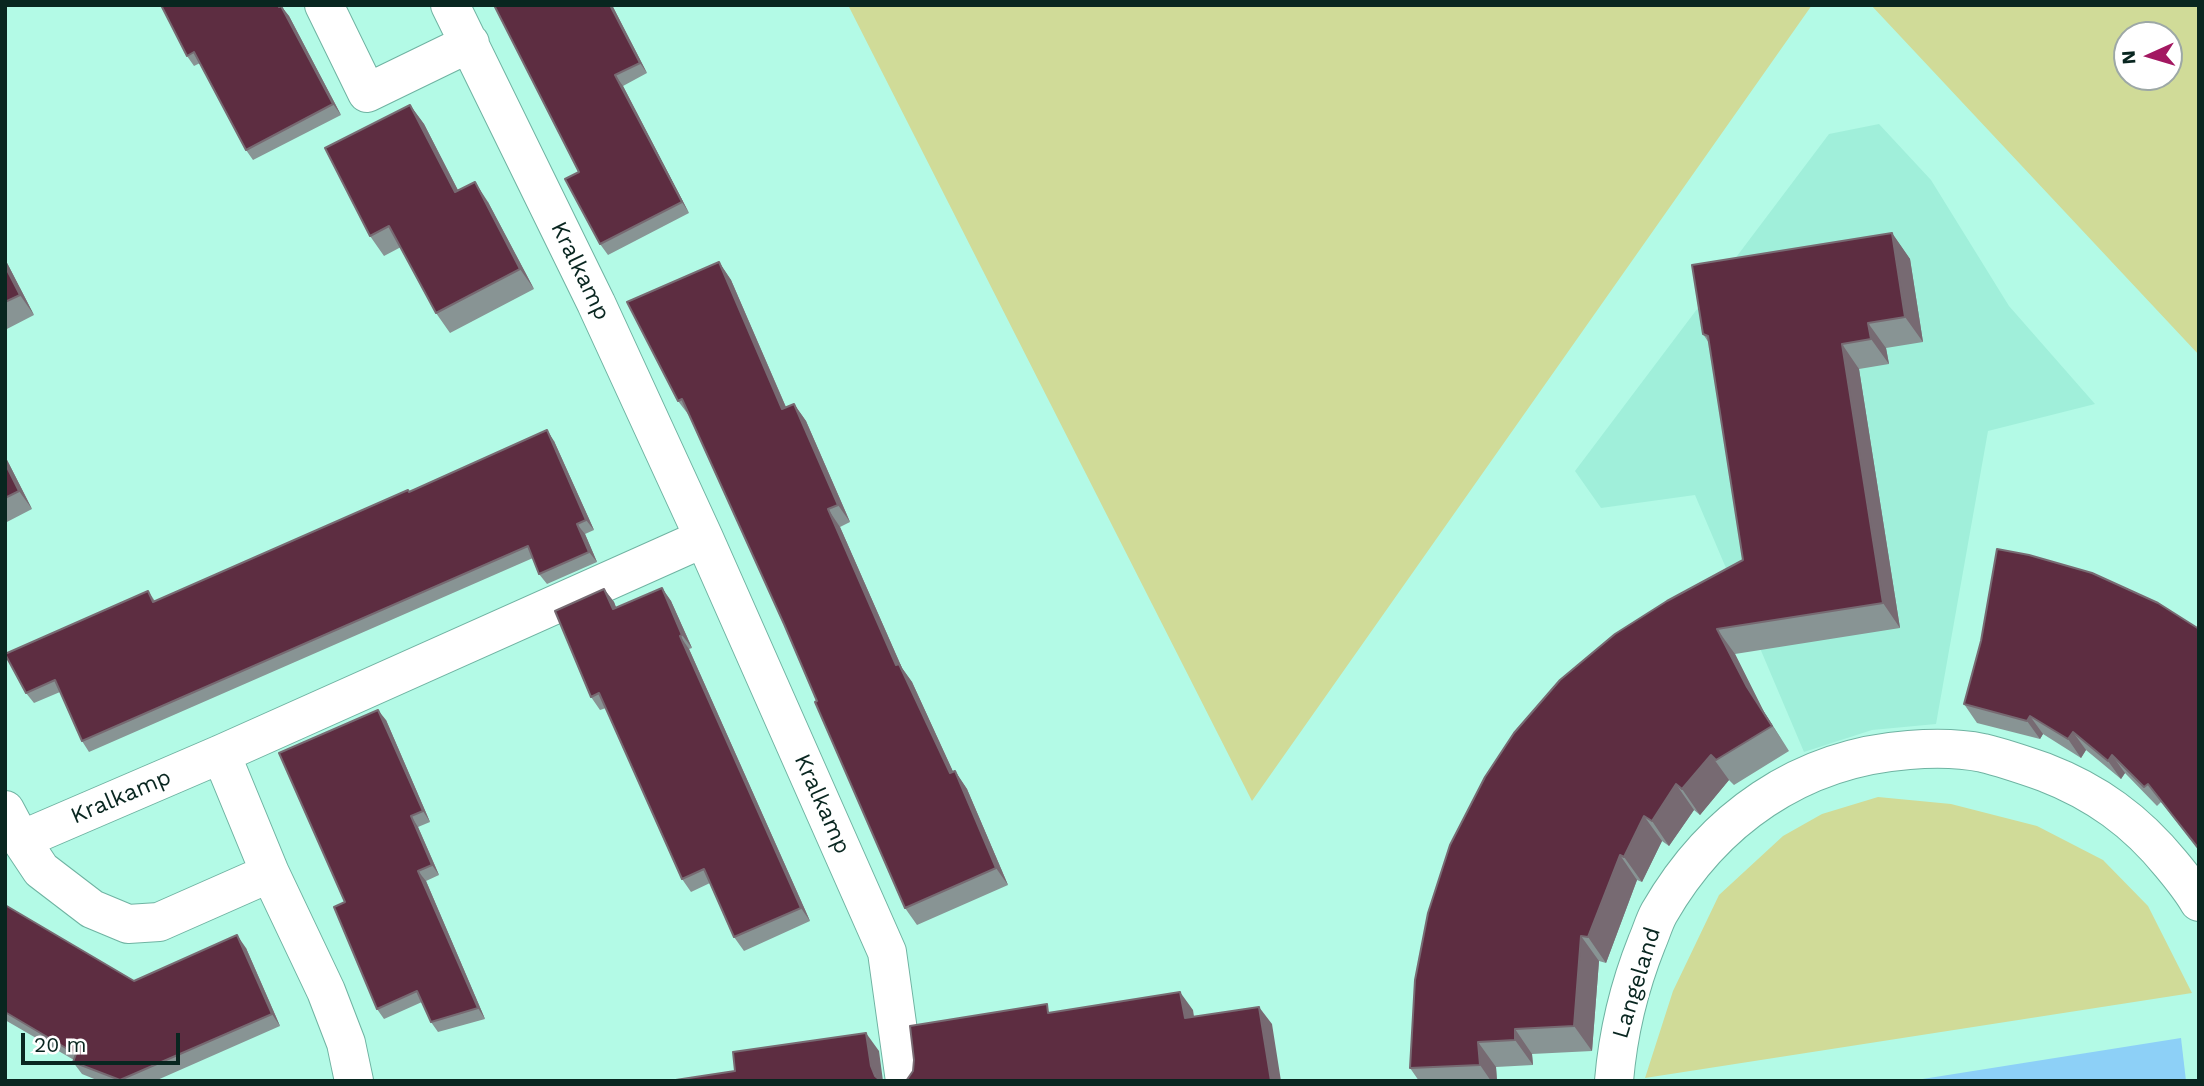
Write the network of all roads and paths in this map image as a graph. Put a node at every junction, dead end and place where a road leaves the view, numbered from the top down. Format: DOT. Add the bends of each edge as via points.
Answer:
graph roads {
  1 [pos="324,5"];
  2 [pos="450,5"];
  3 [pos="470,43"];
  4 [pos="704,538"];
  5 [pos="221,754"];
  6 [pos="13,825"];
  7 [pos="270,873"];
  8 [pos="2199,902"];
  9 [pos="354,1081"];
  10 [pos="905,1081"];
  11 [pos="1614,1081"];
  1 -- 3 [label="street" via="367,93"];
  2 -- 3 [label="street, Kralkamp"];
  3 -- 4 [label="street, Kralkamp"];
  4 -- 5 [label="street, Kralkamp"];
  4 -- 10 [label="street, Kralkamp" via="887,952"];
  5 -- 6 [label="street, Kralkamp"];
  5 -- 7 [label="street"];
  6 -- 7 [label="street, Kralkamp" via="41,870 92,909 128,925 159,922"];
  7 -- 9 [label="street" via="326,991 346,1042"];
  8 -- 11 [label="street, Langeland" via="2150,838 2109,805 2067,781 1982,753 1936,748 1882,752 1828,765 1769,794 1720,831 1683,874 1657,916 1636,969 1617,1041"];
}
